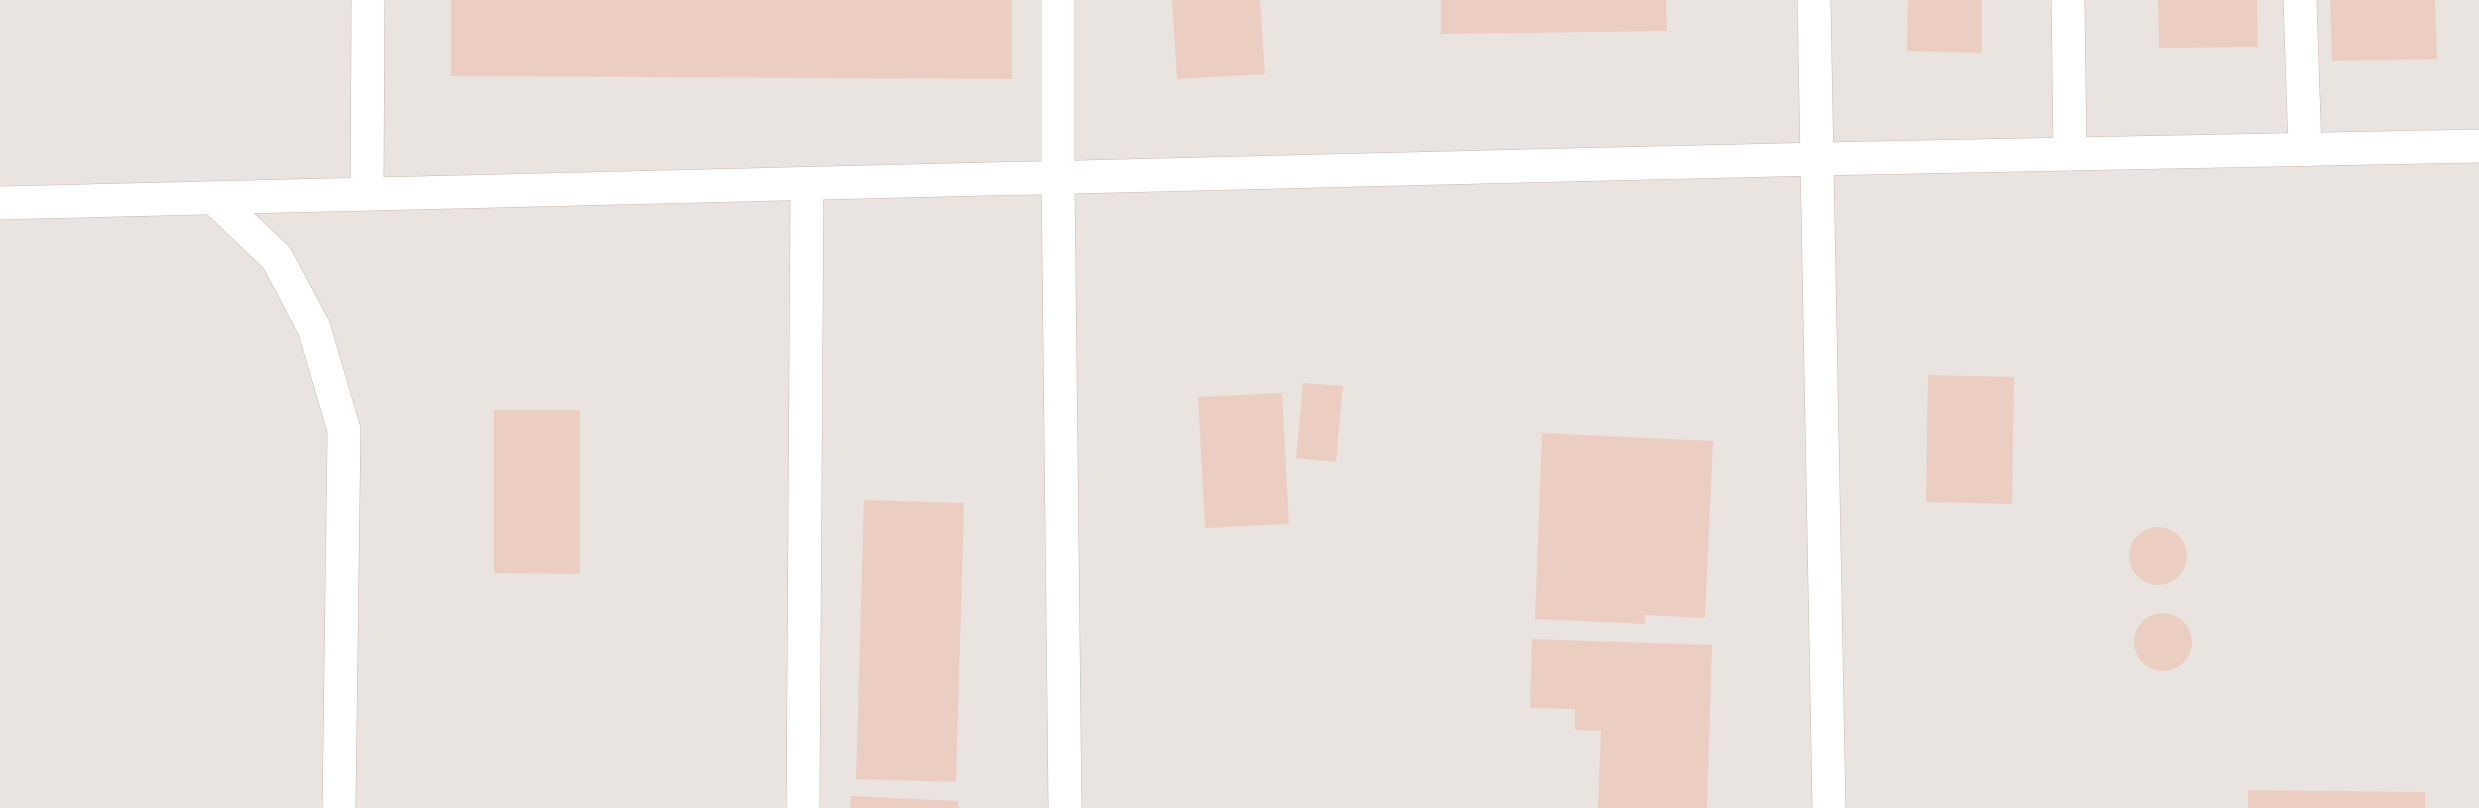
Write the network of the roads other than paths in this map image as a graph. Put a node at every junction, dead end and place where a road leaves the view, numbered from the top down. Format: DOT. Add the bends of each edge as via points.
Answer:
graph roads {
  1 [pos="368,0"];
  2 [pos="1058,0"];
  3 [pos="1814,0"];
  4 [pos="2068,0"];
  5 [pos="2300,0"];
  6 [pos="2479,146"];
  7 [pos="2305,150"];
  8 [pos="2070,154"];
  9 [pos="1818,159"];
  10 [pos="1058,178"];
  11 [pos="807,184"];
  12 [pos="367,194"];
  13 [pos="214,198"];
  14 [pos="0,203"];
  15 [pos="339,808"];
  16 [pos="803,808"];
  17 [pos="1065,808"];
  18 [pos="1829,808"];
  1 -- 12 [label="street"];
  2 -- 10 [label="street"];
  3 -- 9 [label="street"];
  4 -- 8 [label="street"];
  5 -- 7 [label="street"];
  6 -- 7 [label="street"];
  7 -- 8 [label="street"];
  8 -- 9 [label="street"];
  9 -- 10 [label="street"];
  9 -- 18 [label="street"];
  10 -- 11 [label="street"];
  10 -- 17 [label="street"];
  11 -- 12 [label="street"];
  11 -- 16 [label="street"];
  12 -- 13 [label="street"];
  13 -- 14 [label="street"];
  13 -- 15 [label="street" via="278,258 314,328 344,430"];
}
